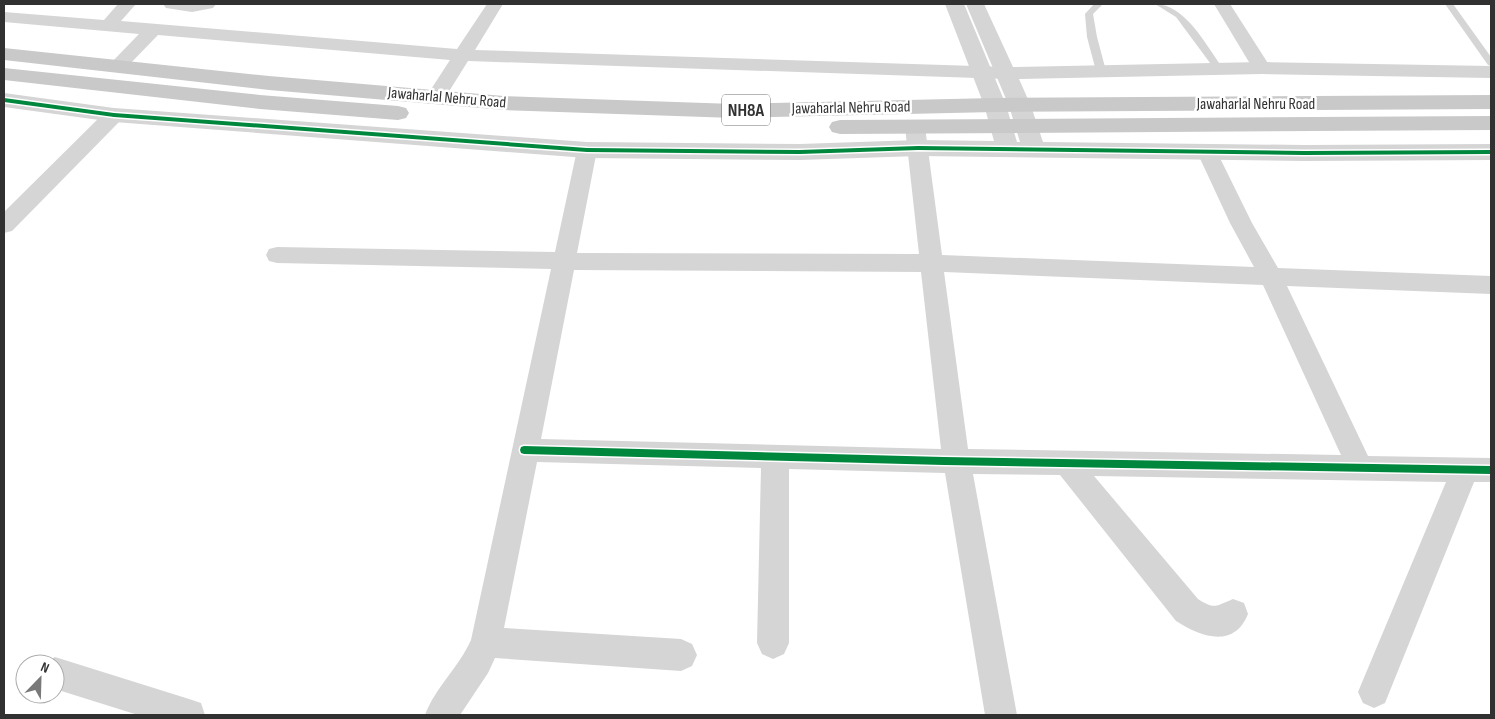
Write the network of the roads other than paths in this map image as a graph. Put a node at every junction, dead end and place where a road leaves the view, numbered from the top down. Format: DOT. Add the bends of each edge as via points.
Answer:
graph roads {
  1 [pos="127,4"];
  2 [pos="172,4"];
  3 [pos="207,4"];
  4 [pos="495,4"];
  5 [pos="954,4"];
  6 [pos="975,4"];
  7 [pos="1099,4"];
  8 [pos="1159,4"];
  9 [pos="1222,4"];
  10 [pos="1449,4"];
  11 [pos="4,17"];
  12 [pos="107,27"];
  13 [pos="152,31"];
  14 [pos="4,54"];
  15 [pos="462,55"];
  16 [pos="1491,63"];
  17 [pos="117,66"];
  18 [pos="1262,68"];
  19 [pos="1220,69"];
  20 [pos="1101,71"];
  21 [pos="1491,72"];
  22 [pos="982,73"];
  23 [pos="1006,73"];
  24 [pos="4,74"];
  25 [pos="436,97"];
  26 [pos="4,100"];
  27 [pos="1491,102"];
  28 [pos="114,115"];
  29 [pos="997,116"];
  30 [pos="1024,116"];
  31 [pos="1491,123"];
  32 [pos="917,137"];
  33 [pos="587,150"];
  34 [pos="1008,150"];
  35 [pos="1034,150"];
  36 [pos="1207,152"];
  37 [pos="1491,152"];
  38 [pos="4,225"];
  39 [pos="277,255"];
  40 [pos="564,261"];
  41 [pos="932,264"];
  42 [pos="1270,275"];
  43 [pos="1491,285"];
  44 [pos="524,450"];
  45 [pos="775,456"];
  46 [pos="957,461"];
  47 [pos="1067,463"];
  48 [pos="1360,468"];
  49 [pos="1478,470"];
  50 [pos="1233,614"];
  51 [pos="486,642"];
  52 [pos="773,643"];
  53 [pos="681,655"];
  54 [pos="65,676"];
  55 [pos="1374,692"];
  56 [pos="189,715"];
  57 [pos="442,715"];
  58 [pos="1001,715"];
  1 -- 12 [label="street"];
  2 -- 3 [label="street" via="192,8"];
  4 -- 15 [label="street"];
  5 -- 22 [label="street"];
  6 -- 23 [label="street"];
  7 -- 20 [label="lane" via="1089,14"];
  8 -- 19 [label="lane" via="1179,15"];
  9 -- 18 [label="street"];
  10 -- 16 [label="lane"];
  11 -- 12 [label="street"];
  12 -- 13 [label="street"];
  13 -- 15 [label="street"];
  13 -- 17 [label="street"];
  14 -- 17 [label="main road, Jawaharlal Nehru Road / NH8A"];
  15 -- 22 [label="street"];
  15 -- 25 [label="street"];
  17 -- 25 [label="main road, Jawaharlal Nehru Road / NH8A"];
  18 -- 19 [label="street"];
  18 -- 21 [label="street"];
  19 -- 20 [label="street"];
  20 -- 23 [label="street"];
  22 -- 23 [label="street"];
  22 -- 29 [label="street"];
  23 -- 30 [label="street"];
  24 -- 32 [label="main road, Jawaharlal Nehru Road / NH8A" via="260,102 508,122"];
  25 -- 29 [label="main road, Jawaharlal Nehru Road / NH8A" via="504,103 734,111"];
  26 -- 28 [label="street"];
  27 -- 30 [label="main road, Jawaharlal Nehru Road / NH8A"];
  28 -- 33 [label="street"];
  28 -- 38 [label="street"];
  29 -- 30 [label="main road, Jawaharlal Nehru Road / NH8A"];
  29 -- 32 [label="main road, Jawaharlal Nehru Road / NH8A"];
  29 -- 34 [label="street"];
  30 -- 31 [label="main road, Jawaharlal Nehru Road / NH8A"];
  30 -- 35 [label="street"];
  32 -- 33 [label="street" via="800,152"];
  32 -- 34 [label="street"];
  32 -- 41 [label="street"];
  33 -- 40 [label="street"];
  34 -- 35 [label="street"];
  35 -- 36 [label="street"];
  36 -- 37 [label="street"];
  36 -- 42 [label="street"];
  39 -- 40 [label="street"];
  40 -- 41 [label="street"];
  40 -- 44 [label="street"];
  41 -- 42 [label="street"];
  41 -- 46 [label="street"];
  42 -- 43 [label="street"];
  42 -- 48 [label="street"];
  44 -- 45 [label="street"];
  44 -- 51 [label="street"];
  45 -- 46 [label="street"];
  45 -- 52 [label="street"];
  46 -- 47 [label="street"];
  46 -- 58 [label="street"];
  47 -- 48 [label="street"];
  47 -- 50 [label="street" via="1187,610 1199,617 1222,622"];
  48 -- 49 [label="street"];
  49 -- 55 [label="street"];
  51 -- 53 [label="street"];
  51 -- 57 [label="street" via="477,662"];
  54 -- 56 [label="street"];
}
